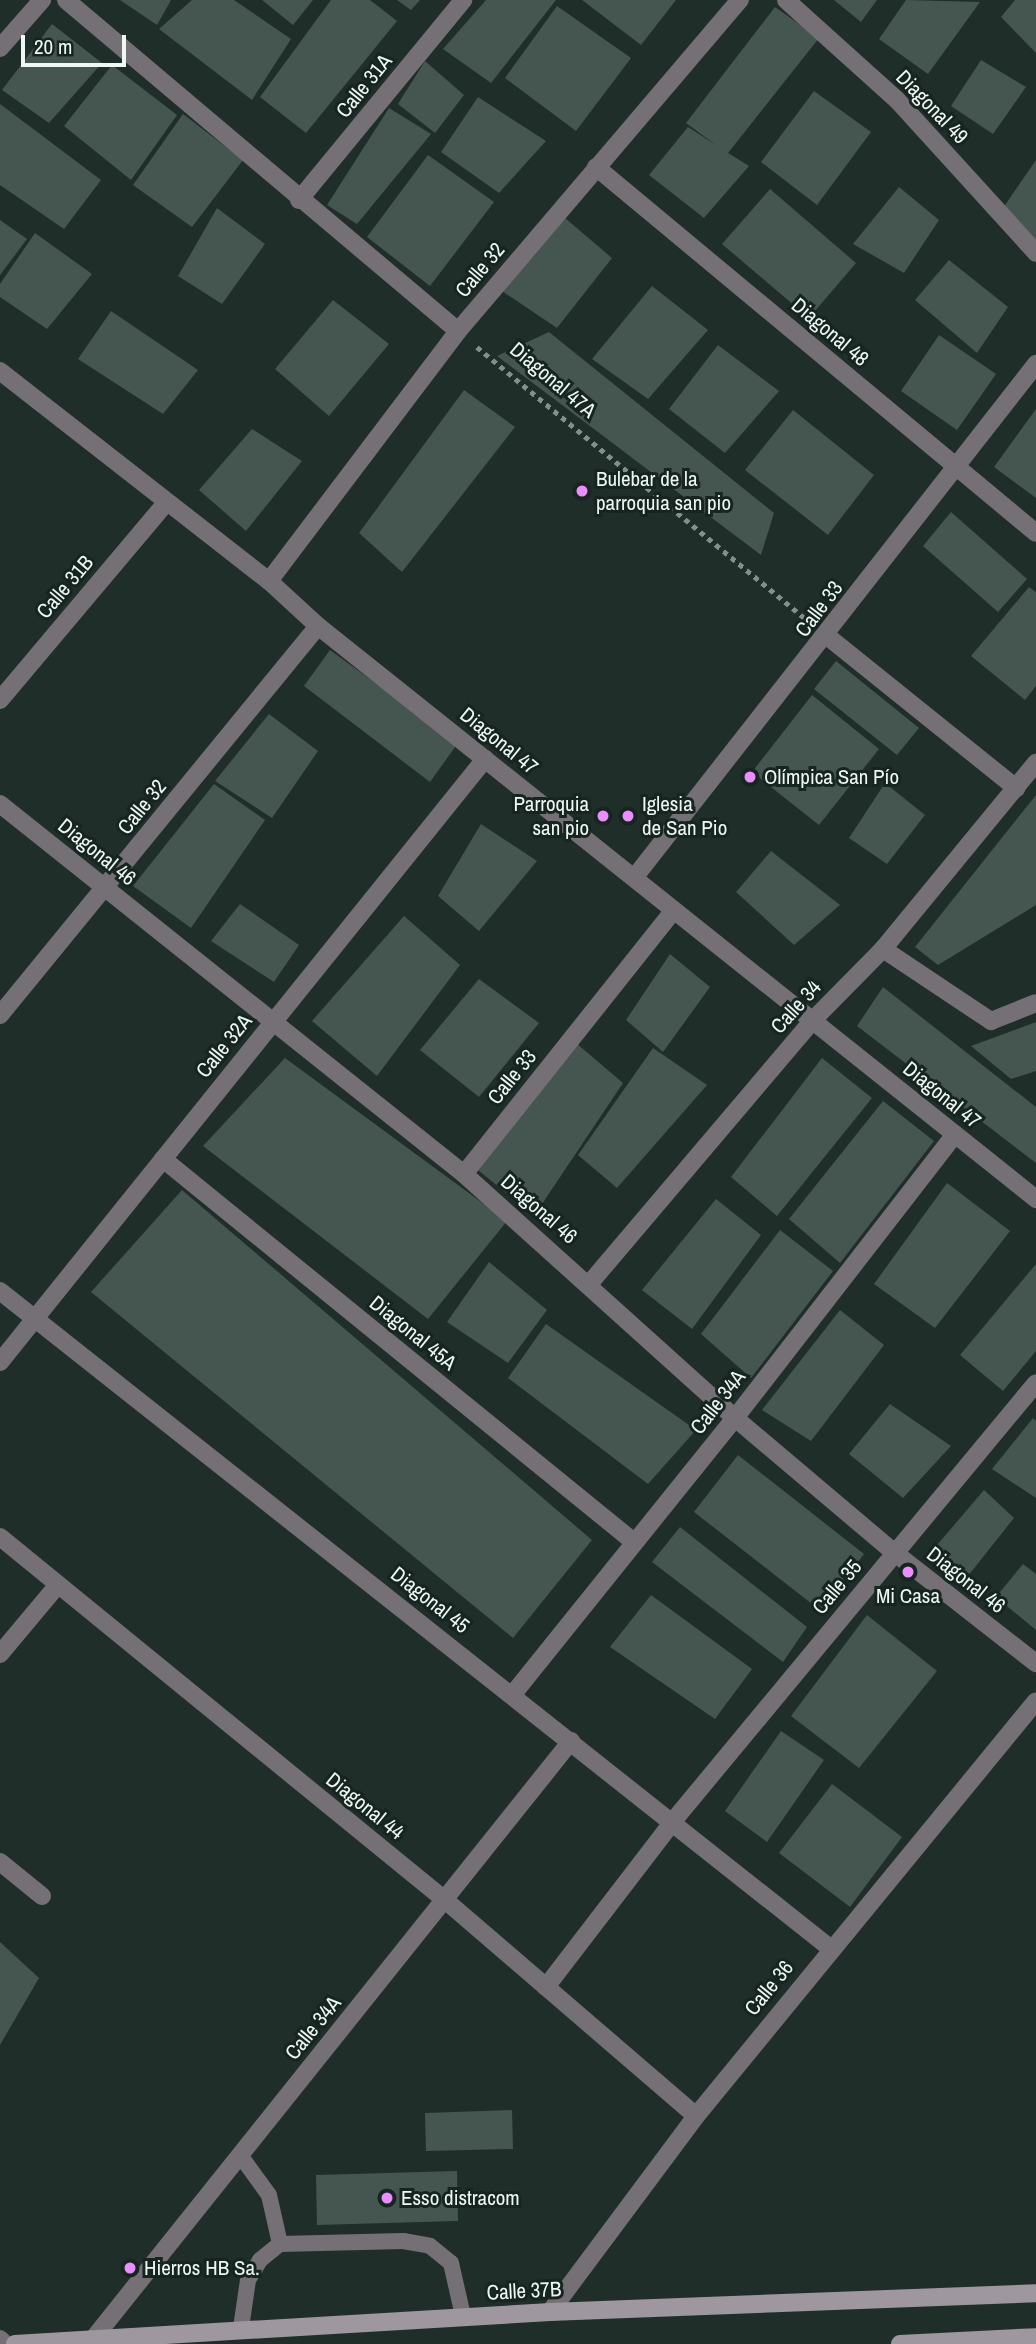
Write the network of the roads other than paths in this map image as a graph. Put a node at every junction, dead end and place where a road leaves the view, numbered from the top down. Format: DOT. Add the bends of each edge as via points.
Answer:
graph roads {
  1 [pos="42,0"];
  2 [pos="66,0"];
  3 [pos="463,0"];
  4 [pos="740,0"];
  5 [pos="786,0"];
  6 [pos="0,48"];
  7 [pos="596,167"];
  8 [pos="299,200"];
  9 [pos="1036,253"];
  10 [pos="458,331"];
  11 [pos="1036,364"];
  12 [pos="1,374"];
  13 [pos="955,465"];
  14 [pos="165,504"];
  15 [pos="1036,533"];
  16 [pos="269,581"];
  17 [pos="318,626"];
  18 [pos="827,636"];
  19 [pos="0,700"];
  20 [pos="485,759"];
  21 [pos="1036,763"];
  22 [pos="1016,788"];
  23 [pos="0,804"];
  24 [pos="634,878"];
  25 [pos="105,888"];
  26 [pos="674,910"];
  27 [pos="883,949"];
  28 [pos="1036,1003"];
  29 [pos="0,1015"];
  30 [pos="813,1020"];
  31 [pos="272,1023"];
  32 [pos="955,1134"];
  33 [pos="163,1159"];
  34 [pos="464,1174"];
  35 [pos="1036,1199"];
  36 [pos="590,1283"];
  37 [pos="0,1291"];
  38 [pos="35,1319"];
  39 [pos="0,1362"];
  40 [pos="1036,1384"];
  41 [pos="736,1418"];
  42 [pos="0,1537"];
  43 [pos="634,1542"];
  44 [pos="895,1553"];
  45 [pos="56,1587"];
  46 [pos="0,1654"];
  47 [pos="1036,1663"];
  48 [pos="513,1694"];
  49 [pos="1036,1701"];
  50 [pos="572,1741"];
  51 [pos="674,1820"];
  52 [pos="0,1862"];
  53 [pos="42,1896"];
  54 [pos="444,1900"];
  55 [pos="830,1948"];
  56 [pos="546,1987"];
  57 [pos="696,2116"];
  58 [pos="240,2155"];
  59 [pos="280,2244"];
  60 [pos="1036,2293"];
  61 [pos="550,2312"];
  62 [pos="463,2316"];
  63 [pos="241,2328"];
  64 [pos="1036,2337"];
  65 [pos="0,2339"];
  66 [pos="92,2340"];
  67 [pos="5,2344"];
  68 [pos="15,2344"];
  69 [pos="900,2344"];
  1 -- 6 [label="street"];
  2 -- 8 [label="street"];
  3 -- 8 [label="street, Calle 31A"];
  4 -- 7 [label="street, Calle 32"];
  5 -- 9 [label="street, Diagonal 49" via="897,100"];
  7 -- 10 [label="street, Calle 32"];
  7 -- 13 [label="street, Diagonal 48"];
  8 -- 10 [label="street"];
  10 -- 16 [label="street, Calle 32"];
  11 -- 13 [label="street, Calle 33"];
  12 -- 14 [label="street, Diagonal 47"];
  13 -- 15 [label="street, Diagonal 48"];
  13 -- 18 [label="street, Calle 33"];
  14 -- 16 [label="street, Diagonal 47"];
  14 -- 19 [label="street, Calle 31B"];
  16 -- 17 [label="street, Diagonal 47"];
  17 -- 20 [label="street, Diagonal 47"];
  17 -- 25 [label="street, Calle 32"];
  18 -- 22 [label="street"];
  18 -- 24 [label="street, Calle 33"];
  20 -- 24 [label="street, Diagonal 47"];
  20 -- 31 [label="street, Calle 32A"];
  21 -- 22 [label="street, Calle 34"];
  22 -- 27 [label="street, Calle 34"];
  23 -- 25 [label="street, Diagonal 46"];
  24 -- 26 [label="street, Diagonal 47"];
  25 -- 29 [label="street, Calle 32"];
  25 -- 31 [label="street, Diagonal 46"];
  26 -- 30 [label="street, Diagonal 47"];
  26 -- 34 [label="street, Calle 33"];
  27 -- 28 [label="street" via="991,1021"];
  27 -- 30 [label="street, Calle 34"];
  30 -- 32 [label="street, Diagonal 47"];
  30 -- 36 [label="street, Calle 34"];
  31 -- 33 [label="street, Calle 32A"];
  31 -- 34 [label="street, Diagonal 46"];
  32 -- 35 [label="street, Diagonal 47"];
  32 -- 41 [label="street, Calle 34A"];
  33 -- 38 [label="street, Calle 32A"];
  33 -- 43 [label="street, Diagonal 45A"];
  34 -- 36 [label="street, Diagonal 46"];
  36 -- 41 [label="street, Diagonal 46"];
  37 -- 38 [label="street, Diagonal 45"];
  38 -- 39 [label="street, Calle 32A"];
  38 -- 48 [label="street, Diagonal 45"];
  40 -- 44 [label="street, Calle 35"];
  41 -- 43 [label="street, Calle 34A"];
  41 -- 44 [label="street, Diagonal 46"];
  42 -- 45 [label="street, Diagonal 44"];
  43 -- 48 [label="street, Calle 34A"];
  44 -- 47 [label="street, Diagonal 46"];
  44 -- 51 [label="street, Calle 35"];
  45 -- 46 [label="street"];
  45 -- 54 [label="street, Diagonal 44"];
  48 -- 50 [label="street, Diagonal 45"];
  49 -- 55 [label="street, Calle 36"];
  50 -- 51 [label="street, Diagonal 45"];
  50 -- 54 [label="street, Calle 34A"];
  51 -- 55 [label="street, Diagonal 45"];
  51 -- 56 [label="street, Calle 35"];
  52 -- 53 [label="street"];
  54 -- 56 [label="street, Diagonal 44"];
  54 -- 58 [label="street, Calle 34A"];
  55 -- 57 [label="street, Calle 36"];
  56 -- 57 [label="street, Diagonal 44"];
  57 -- 61 [label="street, Calle 36"];
  58 -- 59 [label="lane" via="269,2195"];
  58 -- 66 [label="street, Calle 34A"];
  59 -- 62 [label="lane" via="402,2241 430,2245 451,2263"];
  59 -- 63 [label="lane" via="260,2260 248,2280"];
  60 -- 61 [label="main road, Calle 37B"];
  61 -- 62 [label="main road, Calle 37B"];
  62 -- 63 [label="main road, Calle 37B"];
  63 -- 66 [label="main road, Calle 37B"];
  64 -- 69 [label="main road"];
  65 -- 67 [label="street"];
  66 -- 68 [label="main road, Calle 37B"];
}
